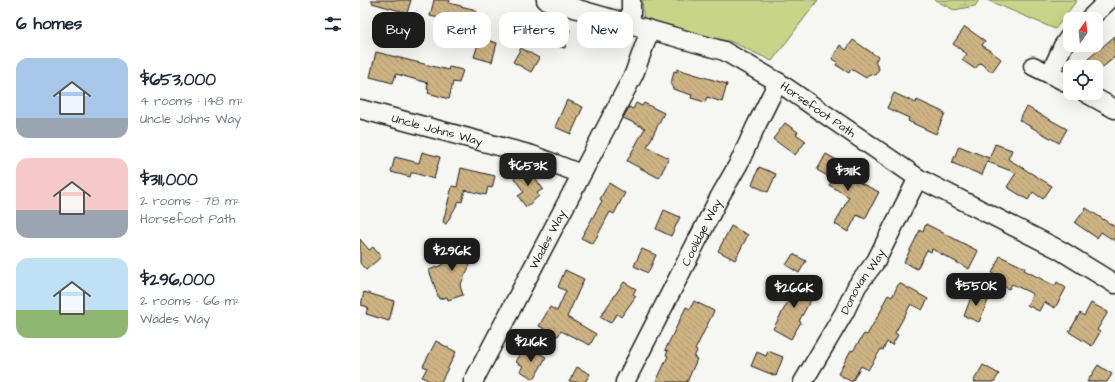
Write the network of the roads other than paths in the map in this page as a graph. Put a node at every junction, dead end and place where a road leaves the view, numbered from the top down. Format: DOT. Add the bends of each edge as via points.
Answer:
graph roads {
  1 [pos="546,0"];
  2 [pos="631,0"];
  3 [pos="1109,0"];
  4 [pos="588,12"];
  5 [pos="631,12"];
  6 [pos="1096,12"];
  7 [pos="633,25"];
  8 [pos="650,30"];
  9 [pos="1063,46"];
  10 [pos="1033,66"];
  11 [pos="1050,74"];
  12 [pos="1063,80"];
  13 [pos="778,82"];
  14 [pos="1099,100"];
  15 [pos="360,109"];
  16 [pos="1115,109"];
  17 [pos="582,174"];
  18 [pos="918,178"];
  19 [pos="1115,284"];
  20 [pos="474,382"];
  21 [pos="625,382"];
  22 [pos="803,382"];
  1 -- 4 [label="street, Horsefoot Path"];
  2 -- 5 [label="street"];
  3 -- 6 [label="street"];
  7 -- 8 [label="street, Horsefoot Path"];
  8 -- 13 [label="street, Horsefoot Path" via="724,51"];
  8 -- 17 [label="street, Wades Way" via="634,74"];
  9 -- 11 [label="street"];
  10 -- 11 [label="street"];
  11 -- 12 [label="street"];
  13 -- 18 [label="street, Horsefoot Path"];
  13 -- 21 [label="street, Coolidge Way" via="739,163"];
  14 -- 16 [label="street"];
  15 -- 17 [label="street, Uncle Johns Way" via="532,155"];
  17 -- 20 [label="street, Wades Way"];
  18 -- 19 [label="street, Horsefoot Path" via="1060,250"];
  18 -- 22 [label="street, Donovan Way" via="876,261 857,286 841,320"];
}
